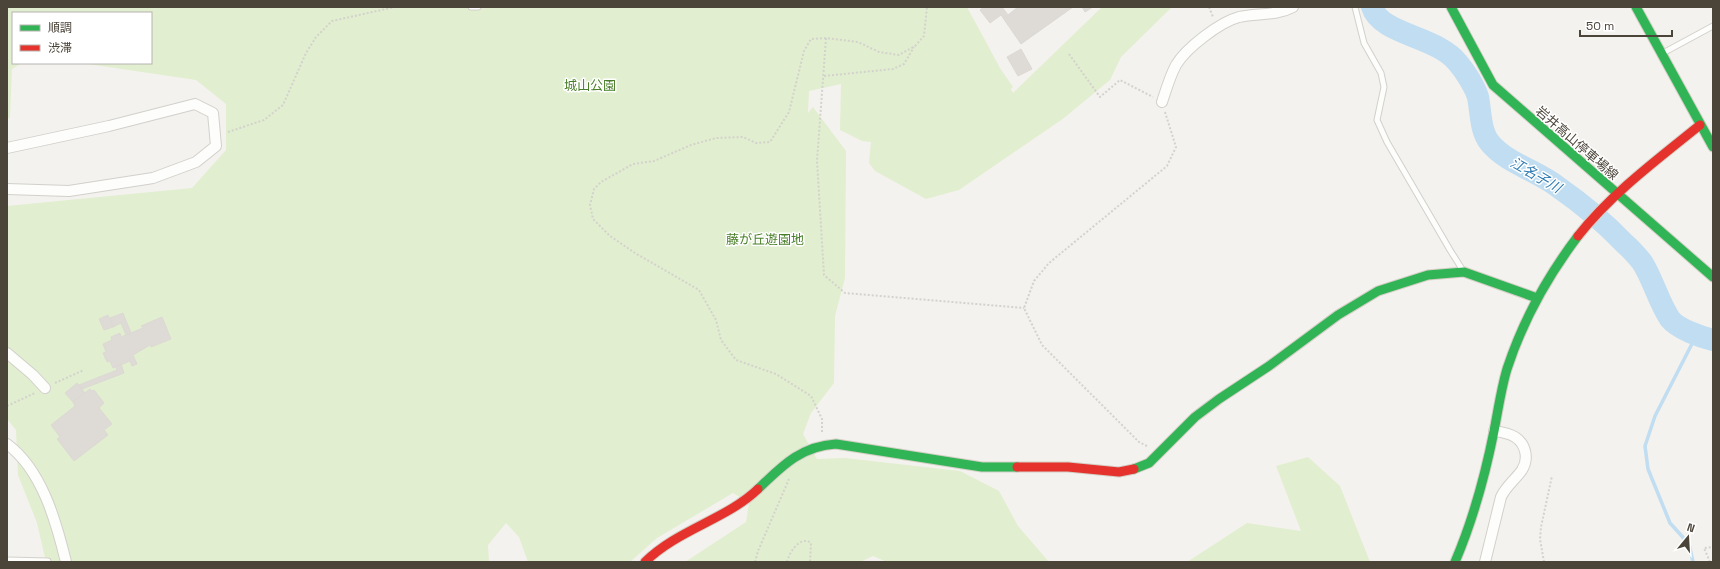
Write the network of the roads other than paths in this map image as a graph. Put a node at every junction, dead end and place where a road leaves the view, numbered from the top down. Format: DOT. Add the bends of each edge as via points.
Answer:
graph roads {
  1 [pos="471,7"];
  2 [pos="478,7"];
  3 [pos="1293,7"];
  4 [pos="1355,7"];
  5 [pos="1451,7"];
  6 [pos="1636,7"];
  7 [pos="1713,26"];
  8 [pos="1662,54"];
  9 [pos="1162,102"];
  10 [pos="1700,125"];
  11 [pos="1713,147"];
  12 [pos="7,148"];
  13 [pos="7,189"];
  14 [pos="1617,194"];
  15 [pos="1464,272"];
  16 [pos="1713,277"];
  17 [pos="1537,298"];
  18 [pos="7,353"];
  19 [pos="45,388"];
  20 [pos="1494,431"];
  21 [pos="7,444"];
  22 [pos="7,560"];
  23 [pos="48,561"];
  24 [pos="66,562"];
  25 [pos="645,562"];
  26 [pos="1455,562"];
  27 [pos="1485,562"];
  1 -- 2 [label="lane"];
  3 -- 9 [label="street" via="1282,12 1238,18 1197,42 1177,64"];
  4 -- 15 [label="lane" via="1364,43 1381,73 1384,87 1376,120"];
  5 -- 14 [label="street, 岩井高山停車場線" via="1493,85"];
  6 -- 8 [label="street"];
  7 -- 8 [label="lane"];
  8 -- 10 [label="street"];
  10 -- 11 [label="street"];
  10 -- 14 [label="street"];
  12 -- 13 [label="street" via="195,104 213,113 216,146 196,162 153,178 69,191"];
  14 -- 16 [label="street, 岩井高山停車場線"];
  14 -- 17 [label="street" via="1583,230 1551,272"];
  15 -- 17 [label="street"];
  15 -- 25 [label="street" via="1428,276 1378,291 1362,300 1218,399 1195,417 1149,464 1119,472 1068,467 982,467 836,444 819,445 780,468 748,500 690,530 655,552"];
  17 -- 20 [label="street" via="1520,332 1507,369"];
  18 -- 19 [label="street" via="34,375"];
  20 -- 26 [label="street" via="1466,537"];
  20 -- 27 [label="street" via="1515,437 1524,449 1526,457 1521,471 1501,497"];
  21 -- 24 [label="street" via="19,453 38,482 52,515"];
  22 -- 23 [label="lane"];
}
